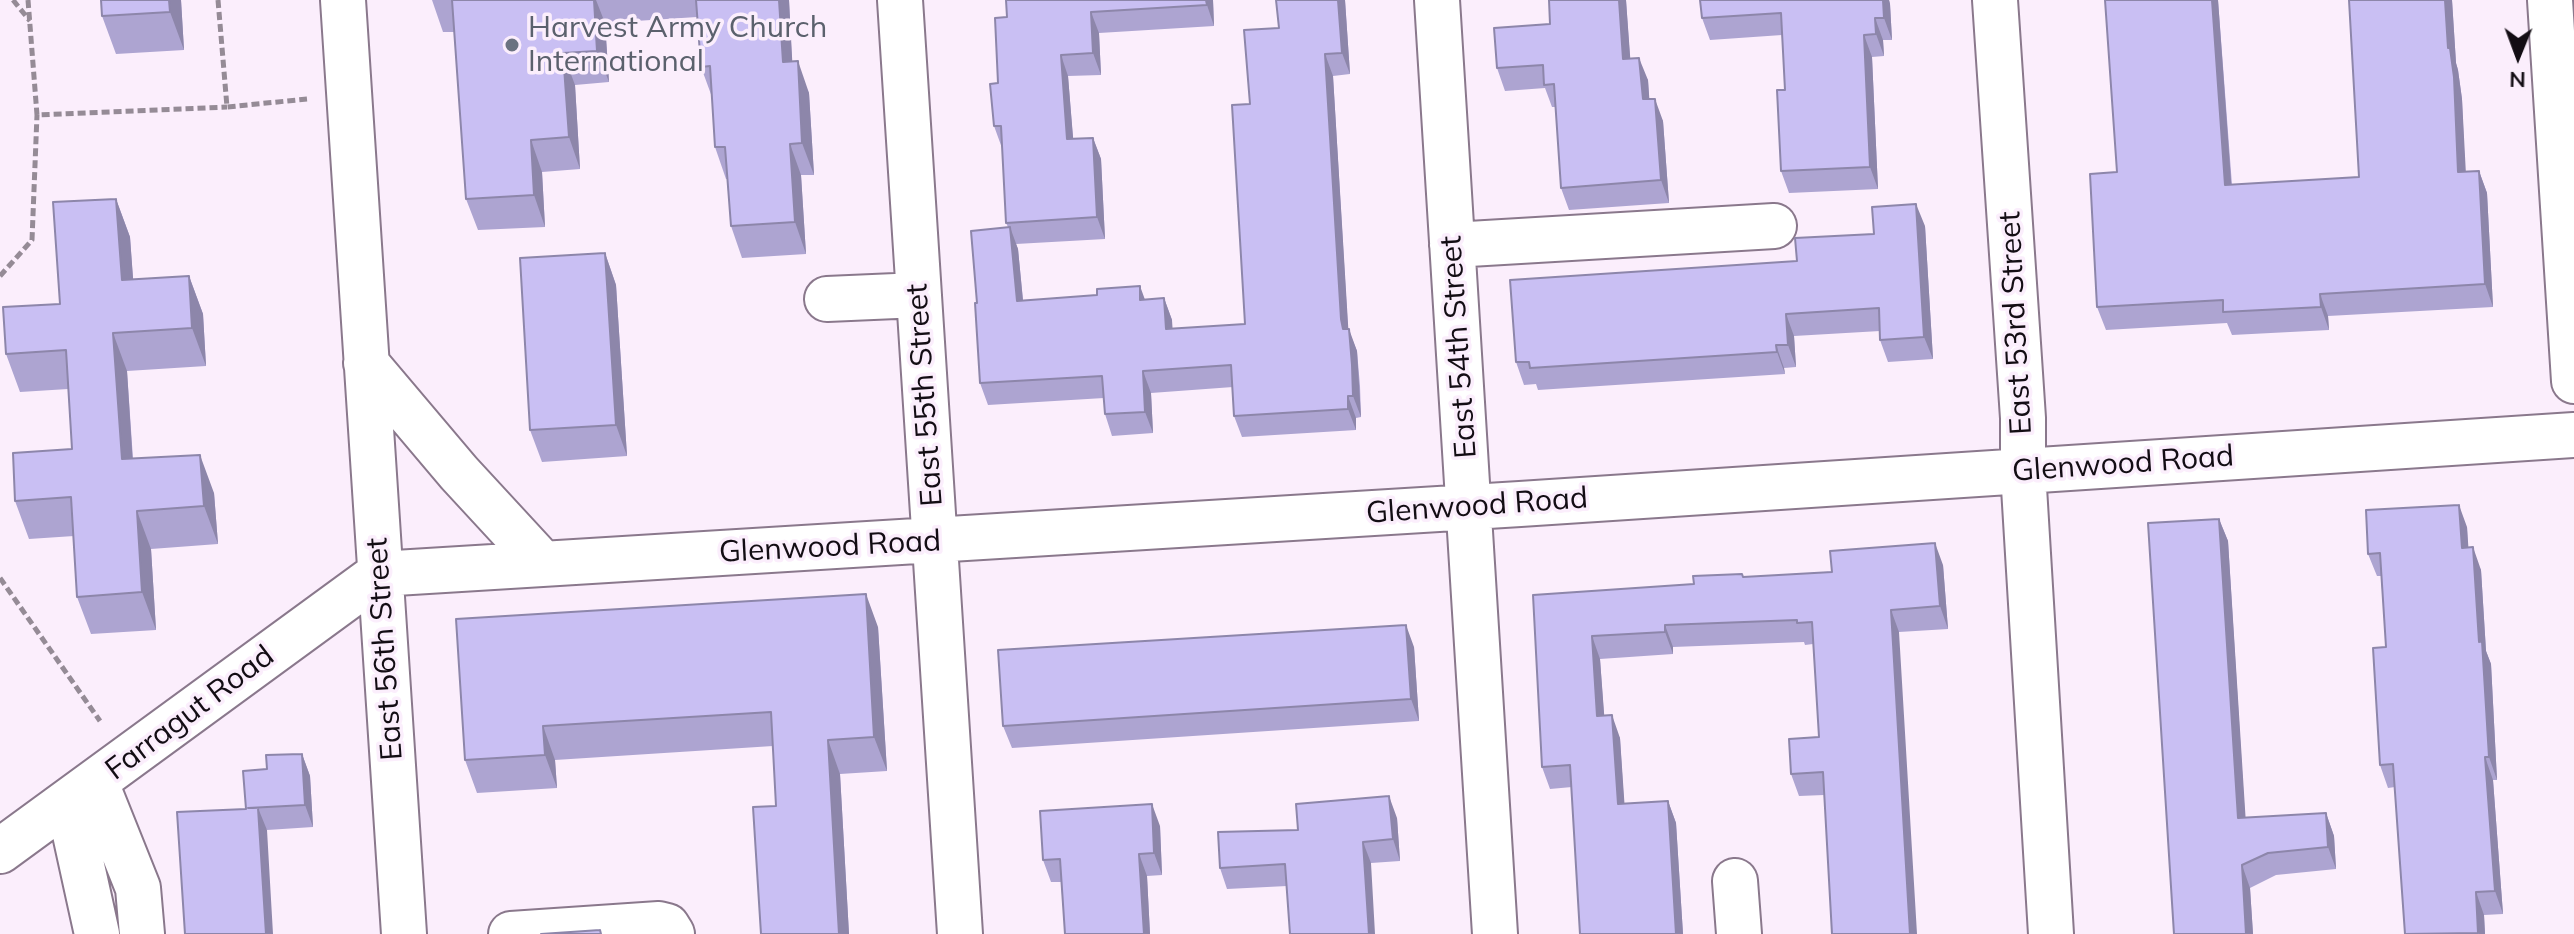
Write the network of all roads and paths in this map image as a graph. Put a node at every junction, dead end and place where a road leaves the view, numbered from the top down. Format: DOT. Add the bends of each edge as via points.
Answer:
graph roads {
  1 [pos="13,0"];
  2 [pos="28,0"];
  3 [pos="218,0"];
  4 [pos="343,0"];
  5 [pos="900,0"];
  6 [pos="1437,0"];
  7 [pos="1995,0"];
  8 [pos="2550,0"];
  9 [pos="30,21"];
  10 [pos="349,94"];
  11 [pos="227,107"];
  12 [pos="37,115"];
  13 [pos="2567,169"];
  14 [pos="1774,226"];
  15 [pos="1452,245"];
  16 [pos="0,276"];
  17 [pos="919,295"];
  18 [pos="827,299"];
  19 [pos="366,363"];
  20 [pos="2574,381"];
  21 [pos="2574,435"];
  22 [pos="2023,471"];
  23 [pos="1469,507"];
  24 [pos="935,540"];
  25 [pos="543,564"];
  26 [pos="379,574"];
  27 [pos="0,578"];
  28 [pos="97,781"];
  29 [pos="0,851"];
  30 [pos="1735,881"];
  31 [pos="97,934"];
  32 [pos="142,934"];
  33 [pos="404,934"];
  34 [pos="511,934"];
  35 [pos="672,934"];
  36 [pos="960,934"];
  37 [pos="1495,934"];
  38 [pos="1739,934"];
  39 [pos="2051,934"];
  1 -- 9 [label="path"];
  2 -- 9 [label="path"];
  3 -- 11 [label="path"];
  4 -- 10 [label="street, East 56th Street"];
  5 -- 17 [label="street, East 55th Street"];
  6 -- 15 [label="street, East 54th Street"];
  7 -- 22 [label="street, East 53rd Street"];
  8 -- 13 [label="street"];
  9 -- 12 [label="path"];
  10 -- 11 [label="path"];
  10 -- 19 [label="street, East 56th Street"];
  11 -- 12 [label="path"];
  12 -- 16 [label="path" via="32,240"];
  13 -- 20 [label="street"];
  14 -- 15 [label="street"];
  15 -- 23 [label="street, East 54th Street"];
  17 -- 18 [label="street"];
  17 -- 24 [label="street, East 55th Street"];
  19 -- 25 [label="street"];
  19 -- 26 [label="street, East 56th Street"];
  21 -- 22 [label="street, Glenwood Road"];
  22 -- 23 [label="street, Glenwood Road"];
  22 -- 39 [label="street, East 53rd Street"];
  23 -- 24 [label="street, Glenwood Road"];
  23 -- 37 [label="street, East 54th Street"];
  24 -- 25 [label="street, Glenwood Road"];
  24 -- 36 [label="street, East 55th Street"];
  25 -- 26 [label="street, Glenwood Road"];
  26 -- 28 [label="street, Farragut Road"];
  26 -- 33 [label="street, East 56th Street"];
  27 -- 28 [label="path"];
  28 -- 29 [label="street, Farragut Road"];
  28 -- 31 [label="street"];
  28 -- 32 [label="street" via="138,888"];
  30 -- 38 [label="street"];
  34 -- 35 [label="street" via="659,924"];
}
